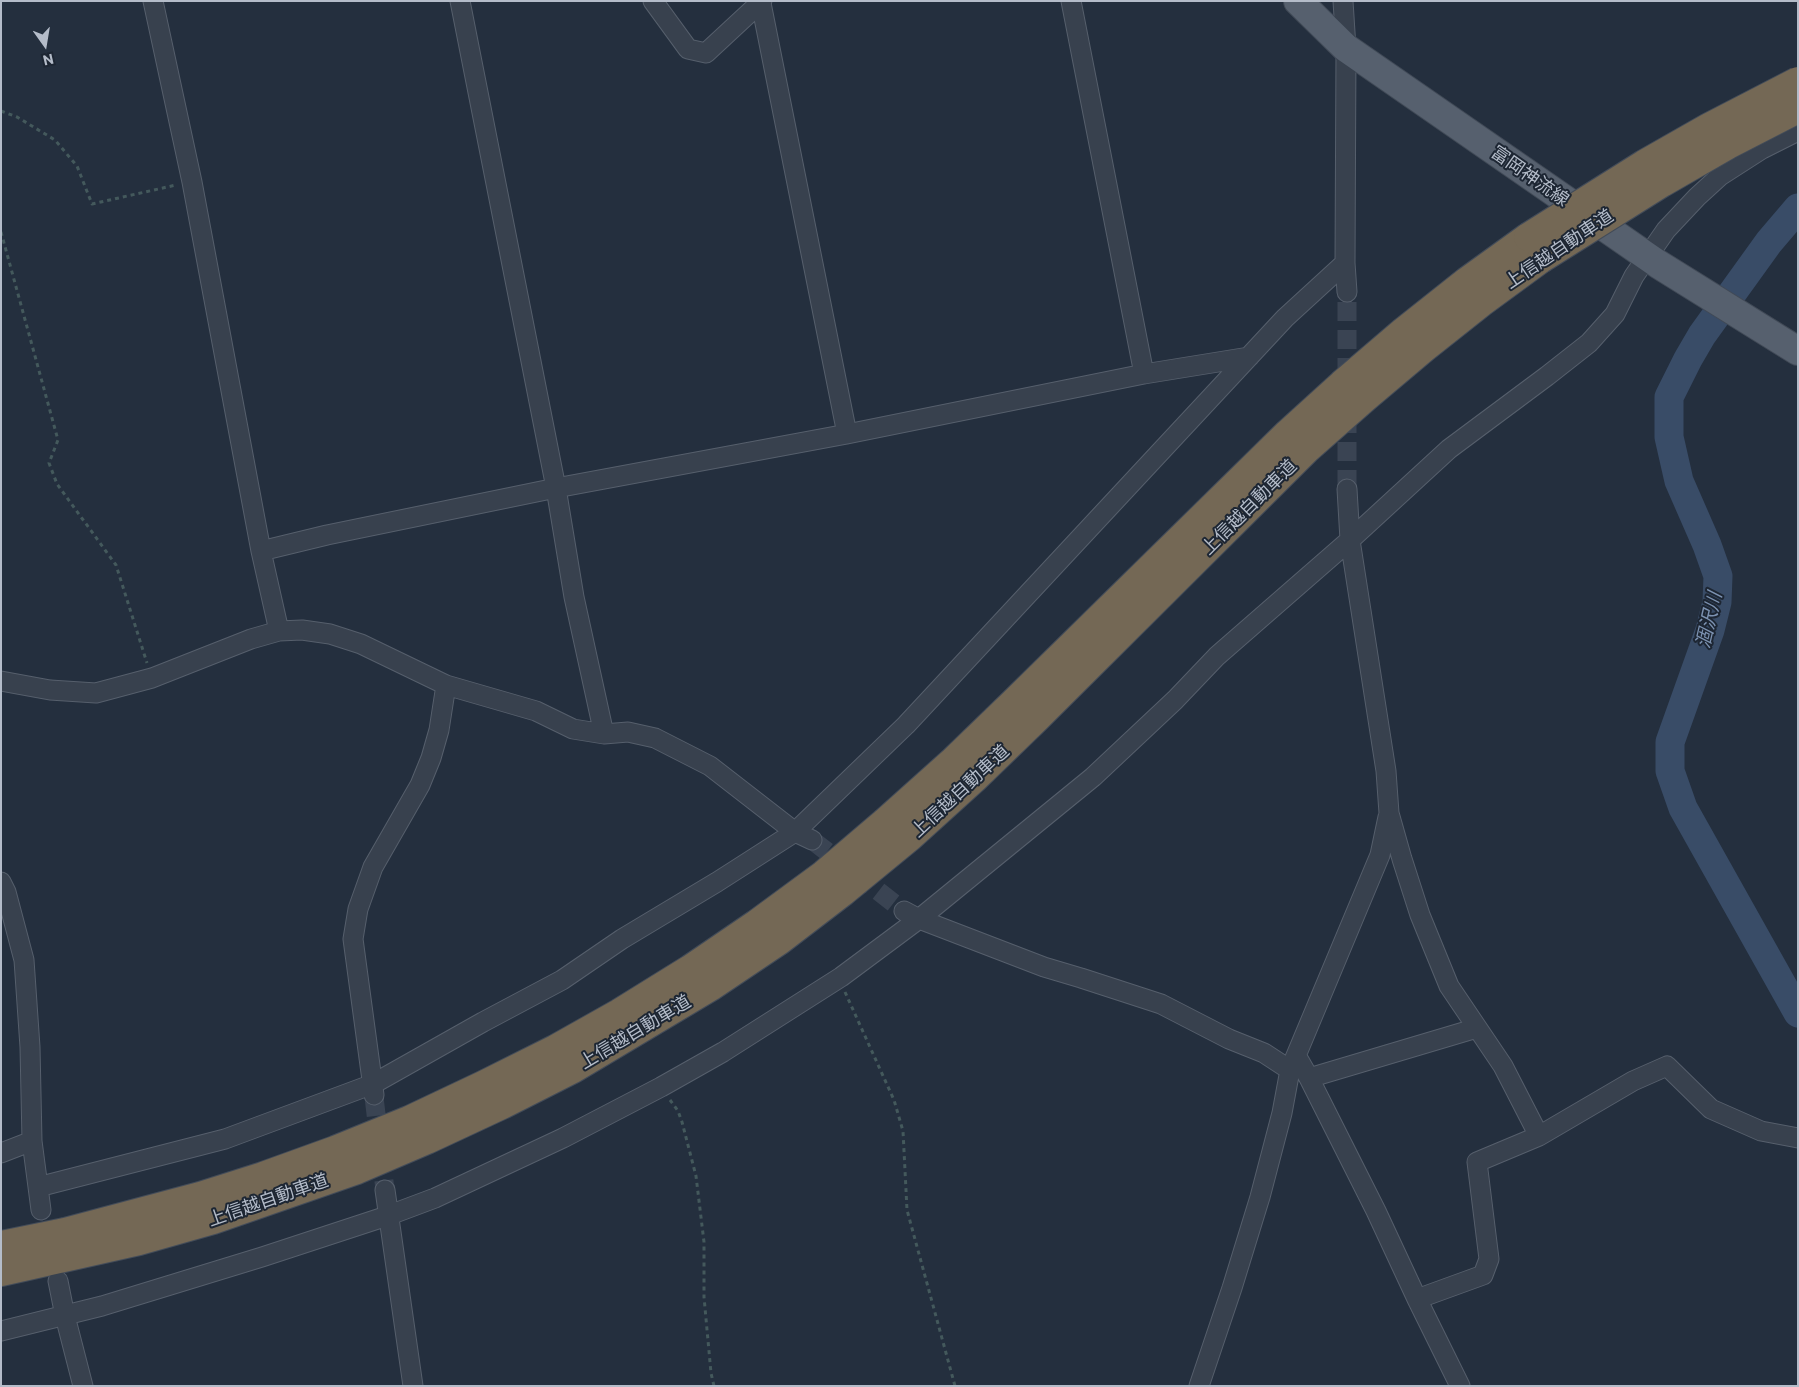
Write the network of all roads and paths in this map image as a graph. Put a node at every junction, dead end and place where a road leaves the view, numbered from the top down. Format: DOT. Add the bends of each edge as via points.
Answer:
graph roads {
  1 [pos="153,1"];
  2 [pos="460,1"];
  3 [pos="653,1"];
  4 [pos="1072,1"];
  5 [pos="1298,1"];
  6 [pos="1344,1"];
  7 [pos="761,2"];
  8 [pos="1346,48"];
  9 [pos="1798,81"];
  10 [pos="1798,109"];
  11 [pos="1,111"];
  12 [pos="1798,131"];
  13 [pos="192,182"];
  14 [pos="1,232"];
  15 [pos="1535,248"];
  16 [pos="1653,261"];
  17 [pos="1345,263"];
  18 [pos="1347,292"];
  19 [pos="1787,345"];
  20 [pos="1249,357"];
  21 [pos="1144,374"];
  22 [pos="847,434"];
  23 [pos="556,488"];
  24 [pos="1347,489"];
  25 [pos="1350,540"];
  26 [pos="261,551"];
  27 [pos="279,631"];
  28 [pos="152,678"];
  29 [pos="1,681"];
  30 [pos="446,685"];
  31 [pos="604,734"];
  32 [pos="1389,813"];
  33 [pos="795,832"];
  34 [pos="812,840"];
  35 [pos="1,882"];
  36 [pos="912,915"];
  37 [pos="841,977"];
  38 [pos="1478,1028"];
  39 [pos="1293,1063"];
  40 [pos="1309,1078"];
  41 [pos="662,1087"];
  42 [pos="374,1091"];
  43 [pos="1539,1136"];
  44 [pos="1798,1138"];
  45 [pos="32,1141"];
  46 [pos="1,1152"];
  47 [pos="38,1187"];
  48 [pos="385,1190"];
  49 [pos="41,1210"];
  50 [pos="388,1216"];
  51 [pos="1,1245"];
  52 [pos="1,1272"];
  53 [pos="58,1281"];
  54 [pos="1417,1299"];
  55 [pos="65,1316"];
  56 [pos="1,1331"];
  57 [pos="83,1386"];
  58 [pos="413,1386"];
  59 [pos="714,1386"];
  60 [pos="954,1386"];
  61 [pos="1199,1386"];
  62 [pos="1460,1386"];
  1 -- 13 [label="street"];
  2 -- 23 [label="street"];
  3 -- 7 [label="street" via="688,49 706,53"];
  4 -- 21 [label="street"];
  5 -- 8 [label="main road, 富岡神流線"];
  6 -- 8 [label="street"];
  7 -- 22 [label="street"];
  8 -- 16 [label="main road, 富岡神流線"];
  8 -- 17 [label="street"];
  9 -- 15 [label="highway, 上信越自動車道, bridge" via="1652,159"];
  10 -- 15 [label="highway, 上信越自動車道, bridge"];
  11 -- 13 [label="path" via="55,140 77,166 92,204"];
  12 -- 16 [label="street" via="1720,176 1666,230"];
  13 -- 26 [label="street"];
  14 -- 28 [label="path" via="58,440 49,463 56,484 116,565"];
  15 -- 51 [label="highway, 上信越自動車道" via="1467,281 1404,330 1288,433 1008,709 885,822 824,874 690,968 619,1013 539,1057 409,1120 263,1176 73,1230"];
  15 -- 52 [label="highway, 上信越自動車道" via="1481,303 1306,450 1029,726 910,837 779,941 712,986 564,1074 357,1170 213,1220 130,1243"];
  16 -- 19 [label="main road, 富岡神流線"];
  16 -- 25 [label="street" via="1634,276 1616,314 1589,343 1449,449"];
  17 -- 18 [label="street"];
  17 -- 20 [label="street" via="1285,318"];
  20 -- 21 [label="street"];
  20 -- 33 [label="street" via="906,725"];
  21 -- 22 [label="street"];
  22 -- 23 [label="street"];
  23 -- 26 [label="street"];
  23 -- 31 [label="street" via="574,597"];
  24 -- 25 [label="street"];
  25 -- 32 [label="street" via="1386,771"];
  25 -- 36 [label="street" via="1217,656 1093,777"];
  26 -- 27 [label="street"];
  27 -- 28 [label="street" via="252,638"];
  27 -- 30 [label="street" via="330,634 361,644"];
  28 -- 29 [label="street" via="96,694"];
  30 -- 31 [label="street" via="536,711 573,729"];
  30 -- 42 [label="street" via="431,758 420,785 374,867 358,909 353,939"];
  31 -- 33 [label="street" via="628,732 655,738 710,766"];
  32 -- 38 [label="street" via="1420,915 1449,986"];
  32 -- 39 [label="street" via="1380,855"];
  33 -- 34 [label="street"];
  33 -- 42 [label="street" via="562,980 483,1022"];
  35 -- 45 [label="street" via="24,960"];
  36 -- 37 [label="street"];
  36 -- 39 [label="street" via="1044,967 1161,1004 1229,1039"];
  37 -- 41 [label="street"];
  37 -- 60 [label="path" via="894,1100 903,1131 907,1210"];
  38 -- 40 [label="street"];
  38 -- 43 [label="street" via="1503,1066"];
  39 -- 40 [label="street"];
  39 -- 61 [label="street" via="1260,1197"];
  40 -- 54 [label="street"];
  41 -- 50 [label="street" via="436,1198"];
  41 -- 59 [label="path" via="678,1111 696,1176"];
  42 -- 47 [label="street" via="225,1139"];
  43 -- 44 [label="street" via="1633,1081 1667,1066 1711,1109 1761,1131"];
  43 -- 54 [label="street" via="1477,1162 1489,1259 1483,1275"];
  45 -- 46 [label="street"];
  45 -- 47 [label="street"];
  47 -- 49 [label="street"];
  48 -- 50 [label="street"];
  50 -- 55 [label="street"];
  50 -- 58 [label="street"];
  53 -- 55 [label="street"];
  54 -- 62 [label="street"];
  55 -- 56 [label="street"];
  55 -- 57 [label="street"];
}
